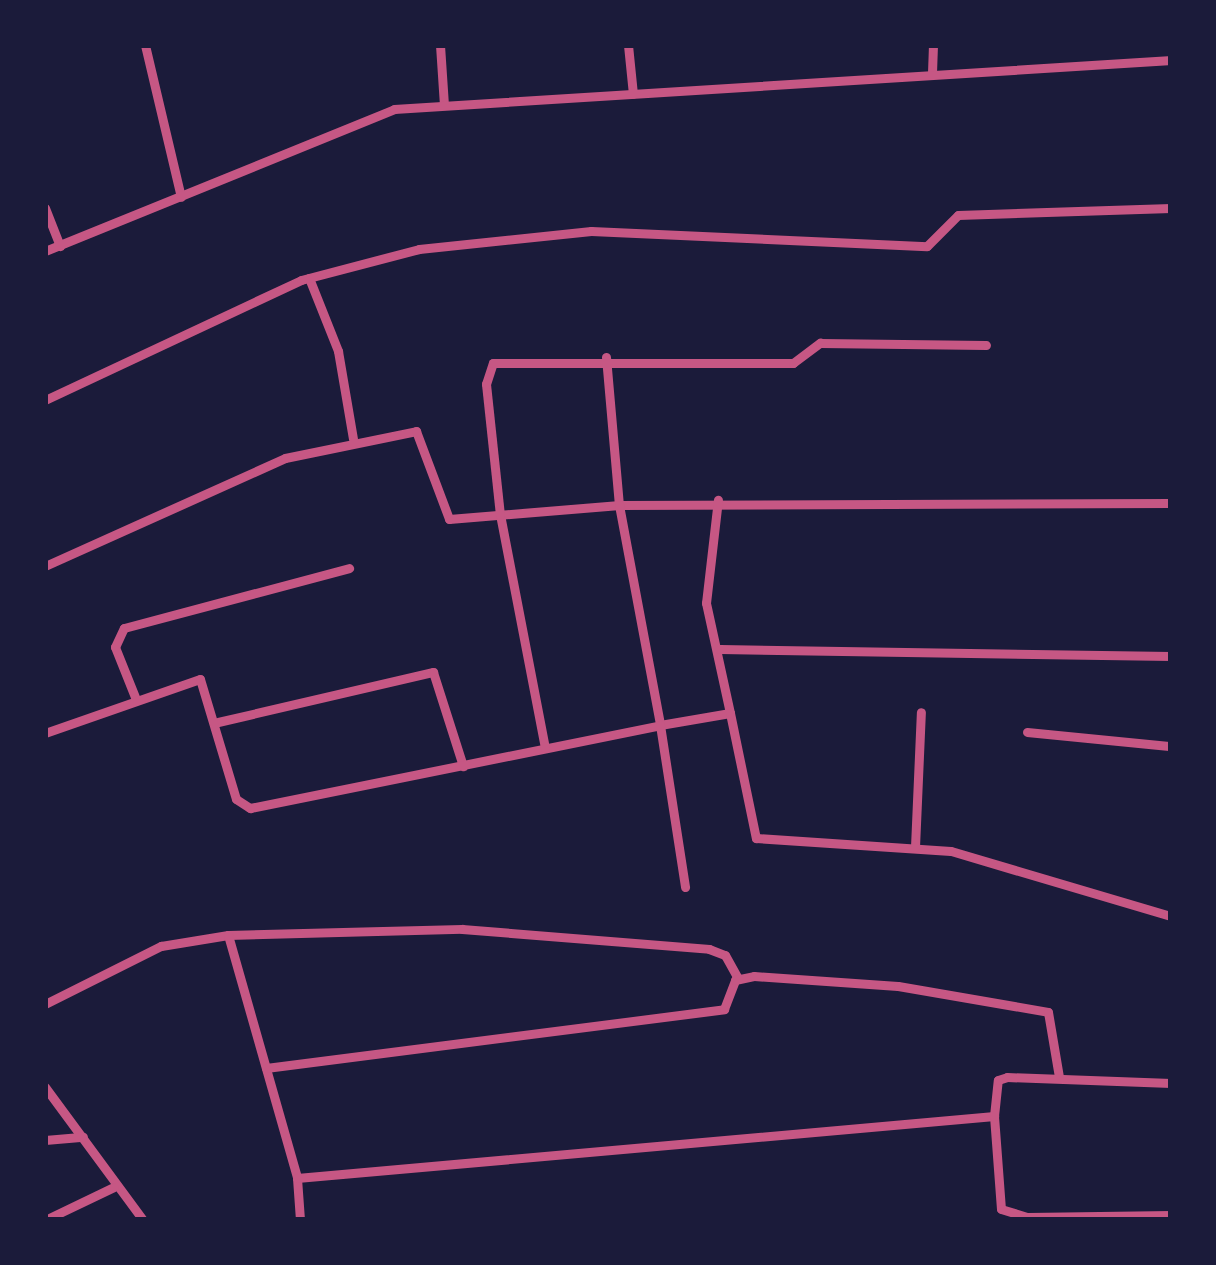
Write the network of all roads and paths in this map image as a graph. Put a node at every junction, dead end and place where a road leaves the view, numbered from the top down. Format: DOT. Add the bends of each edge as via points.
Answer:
graph roads {
  1 [pos="144,45"];
  2 [pos="440,45"];
  3 [pos="628,45"];
  4 [pos="934,45"];
  5 [pos="1171,60"];
  6 [pos="932,73"];
  7 [pos="633,94"];
  8 [pos="444,105"];
  9 [pos="181,196"];
  10 [pos="45,208"];
  11 [pos="1171,208"];
  12 [pos="60,246"];
  13 [pos="45,251"];
  14 [pos="308,278"];
  15 [pos="986,346"];
  16 [pos="606,357"];
  17 [pos="45,400"];
  18 [pos="353,439"];
  19 [pos="718,500"];
  20 [pos="1171,504"];
  21 [pos="619,505"];
  22 [pos="500,514"];
  23 [pos="45,566"];
  24 [pos="349,568"];
  25 [pos="720,649"];
  26 [pos="1171,656"];
  27 [pos="135,697"];
  28 [pos="921,712"];
  29 [pos="730,713"];
  30 [pos="218,722"];
  31 [pos="660,725"];
  32 [pos="1027,732"];
  33 [pos="45,734"];
  34 [pos="1171,746"];
  35 [pos="546,748"];
  36 [pos="463,766"];
  37 [pos="915,846"];
  38 [pos="684,888"];
  39 [pos="1171,916"];
  40 [pos="228,935"];
  41 [pos="738,978"];
  42 [pos="45,1004"];
  43 [pos="266,1068"];
  44 [pos="1058,1077"];
  45 [pos="1171,1083"];
  46 [pos="45,1087"];
  47 [pos="994,1116"];
  48 [pos="83,1137"];
  49 [pos="45,1140"];
  50 [pos="297,1178"];
  51 [pos="114,1187"];
  52 [pos="1171,1215"];
  53 [pos="1028,1219"];
  54 [pos="45,1220"];
  55 [pos="143,1220"];
  56 [pos="300,1220"];
  1 -- 9 [label="street"];
  2 -- 8 [label="street"];
  3 -- 7 [label="street"];
  4 -- 6 [label="street"];
  5 -- 6 [label="street"];
  6 -- 7 [label="street"];
  7 -- 8 [label="street"];
  8 -- 9 [label="street" via="357,118"];
  9 -- 12 [label="street"];
  10 -- 12 [label="street"];
  11 -- 14 [label="street" via="958,214 928,246 556,232 419,249"];
  12 -- 13 [label="street"];
  14 -- 17 [label="street"];
  14 -- 18 [label="street" via="338,351"];
  15 -- 16 [label="street" via="820,344 793,363"];
  16 -- 21 [label="street"];
  16 -- 22 [label="street" via="488,369"];
  18 -- 22 [label="street" via="416,431 445,516"];
  18 -- 23 [label="street" via="225,482"];
  19 -- 20 [label="street"];
  19 -- 21 [label="street"];
  19 -- 25 [label="street" via="706,603"];
  21 -- 22 [label="street"];
  21 -- 31 [label="street"];
  22 -- 35 [label="street"];
  24 -- 27 [label="street" via="124,628 115,646"];
  25 -- 26 [label="street"];
  25 -- 29 [label="street"];
  27 -- 30 [label="street" via="200,679"];
  27 -- 33 [label="street"];
  28 -- 37 [label="street"];
  29 -- 31 [label="street"];
  29 -- 37 [label="street" via="752,835"];
  30 -- 36 [label="street" via="236,799 250,808"];
  30 -- 36 [label="street" via="433,672"];
  31 -- 35 [label="street"];
  31 -- 38 [label="street"];
  32 -- 34 [label="street"];
  35 -- 36 [label="street"];
  37 -- 39 [label="street"];
  40 -- 41 [label="street" via="462,929 709,949 725,954"];
  40 -- 42 [label="street" via="161,946"];
  40 -- 43 [label="street"];
  41 -- 43 [label="street" via="724,1008"];
  41 -- 44 [label="street" via="879,984 1048,1012 1057,1023"];
  43 -- 50 [label="street"];
  44 -- 45 [label="street"];
  44 -- 47 [label="street" via="998,1080"];
  46 -- 48 [label="street"];
  47 -- 50 [label="street"];
  47 -- 53 [label="street" via="996,1200"];
  48 -- 49 [label="street"];
  48 -- 51 [label="street"];
  50 -- 56 [label="street"];
  51 -- 54 [label="street"];
  51 -- 55 [label="street"];
  52 -- 53 [label="street"];
}
